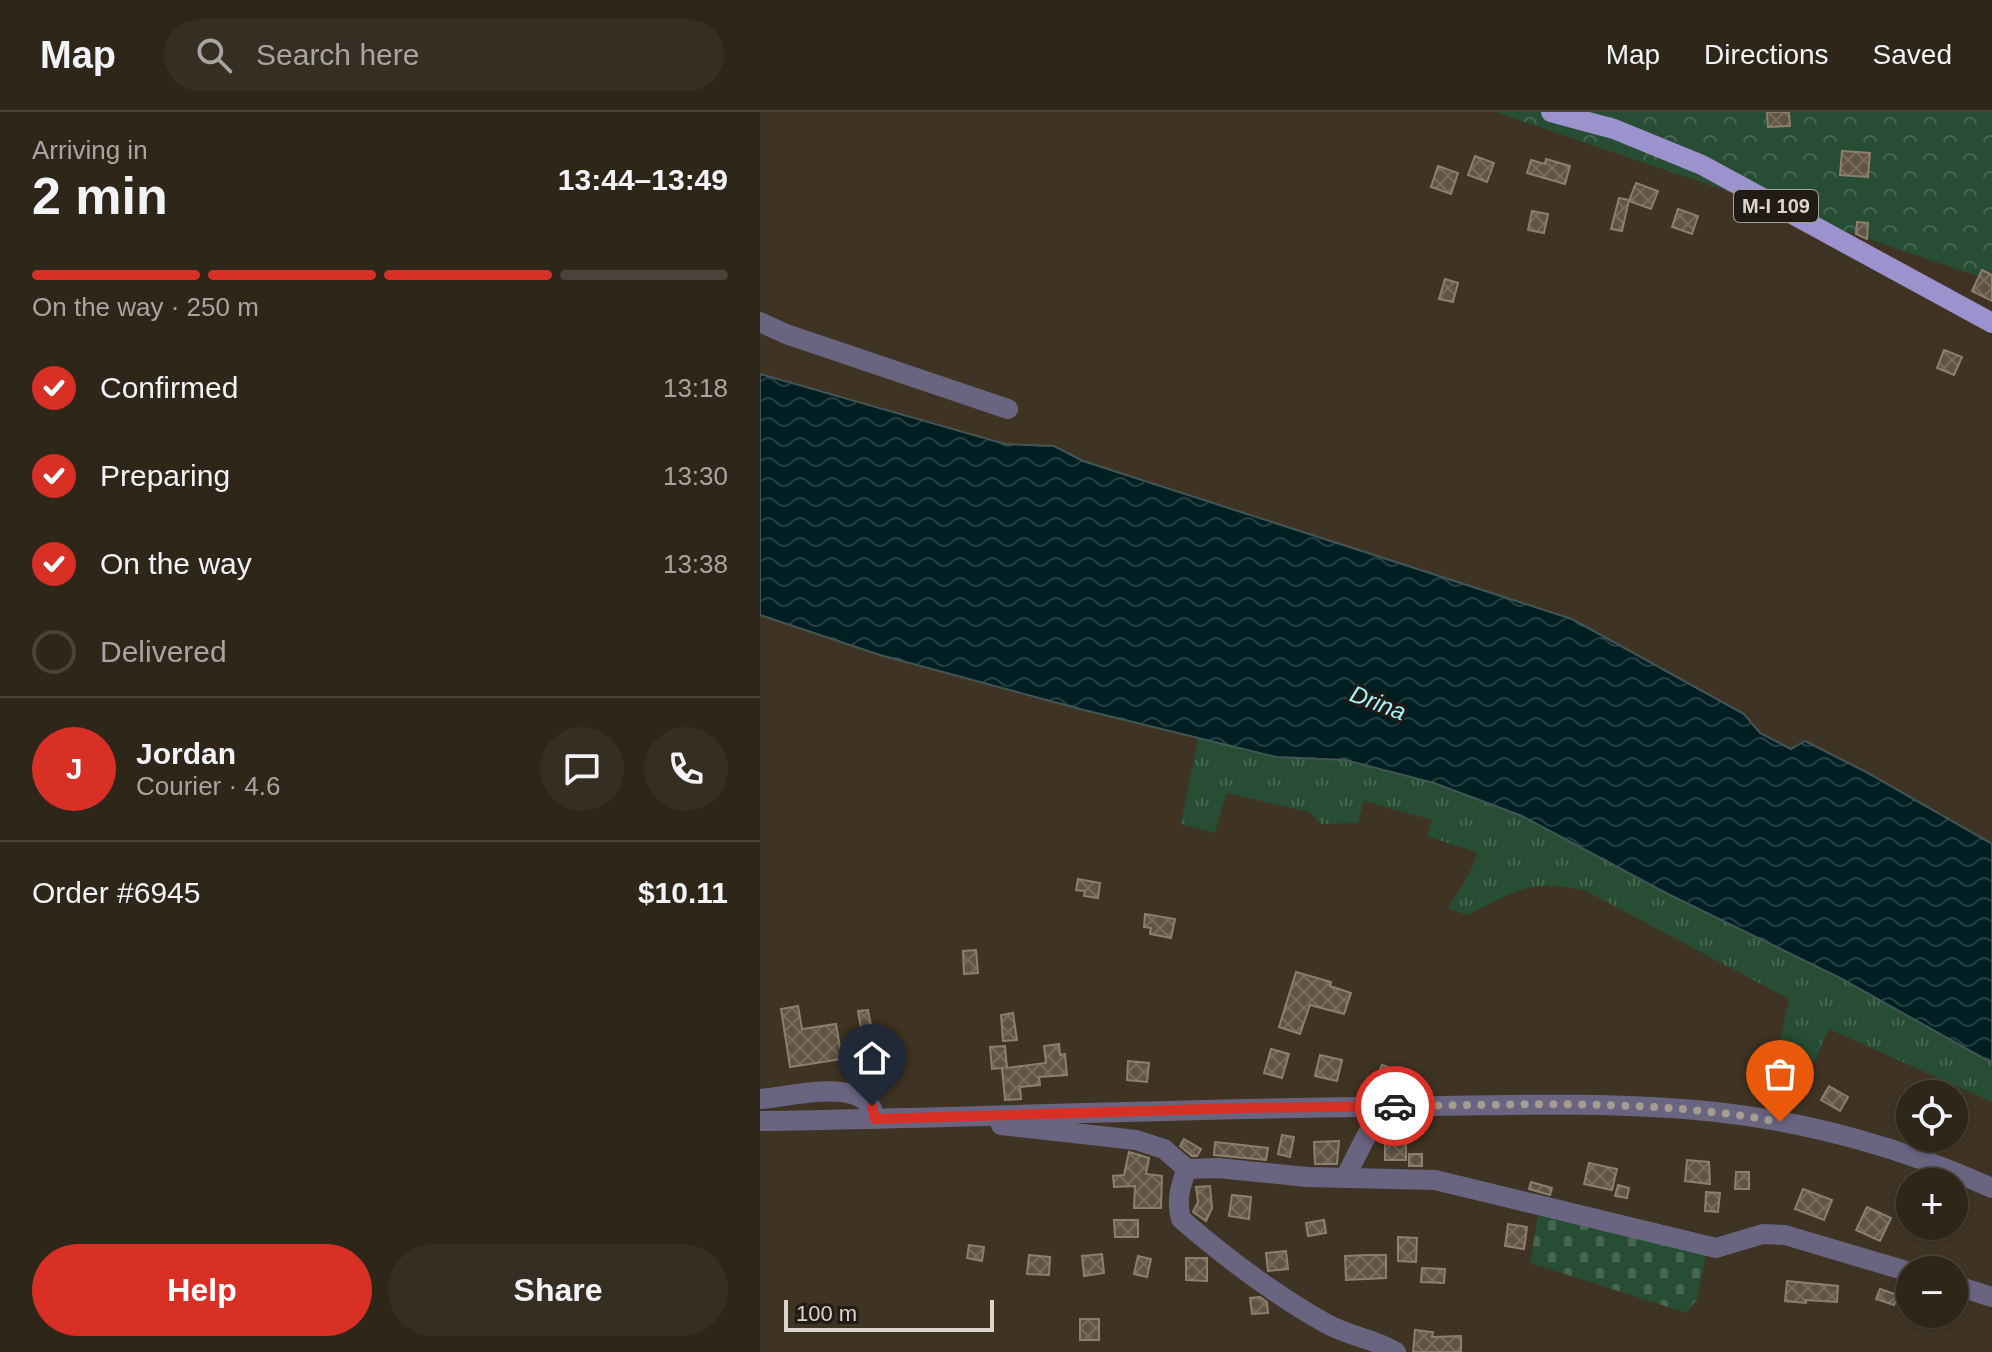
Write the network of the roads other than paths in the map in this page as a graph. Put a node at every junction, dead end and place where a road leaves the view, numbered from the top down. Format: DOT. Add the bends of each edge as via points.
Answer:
graph roads {
  1 [pos="1551,112"];
  2 [pos="760,322"];
  3 [pos="1992,323"];
  4 [pos="1008,409"];
  5 [pos="760,1099"];
  6 [pos="1381,1107"];
  7 [pos="971,1115"];
  8 [pos="875,1119"];
  9 [pos="760,1121"];
  10 [pos="1187,1169"];
  11 [pos="1346,1176"];
  12 [pos="1992,1188"];
  13 [pos="1896,1268"];
  14 [pos="1968,1289"];
  15 [pos="1992,1297"];
  16 [pos="1396,1352"];
  1 -- 3 [label="main road, M-I 109" via="1614,129 1702,165"];
  2 -- 4 [label="street"];
  5 -- 8 [label="street" via="852,1093 872,1106"];
  6 -- 7 [label="street"];
  6 -- 11 [label="street"];
  6 -- 12 [label="street" via="1590,1104 1718,1112 1858,1140"];
  7 -- 8 [label="street"];
  7 -- 10 [label="street" via="980,1123 1136,1140 1164,1149"];
  8 -- 9 [label="street"];
  10 -- 11 [label="street"];
  10 -- 16 [label="street" via="1180,1186 1181,1219 1242,1269 1330,1326"];
  11 -- 13 [label="street" via="1435,1180 1716,1248 1763,1234 1785,1235"];
  14 -- 15 [label="street"];
}
